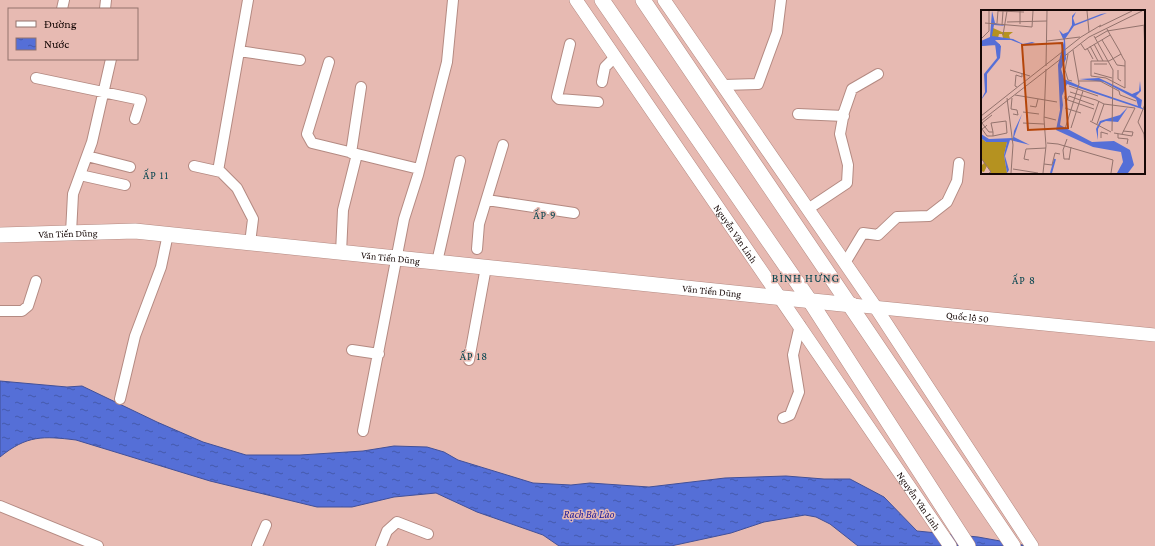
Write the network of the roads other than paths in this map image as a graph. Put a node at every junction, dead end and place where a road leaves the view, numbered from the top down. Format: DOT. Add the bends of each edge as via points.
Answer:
graph roads {
  1 [pos="248,0"];
  2 [pos="453,0"];
  3 [pos="576,0"];
  4 [pos="602,0"];
  5 [pos="643,0"];
  6 [pos="664,0"];
  7 [pos="781,0"];
  8 [pos="570,44"];
  9 [pos="239,50"];
  10 [pos="616,57"];
  11 [pos="111,60"];
  12 [pos="300,60"];
  13 [pos="329,62"];
  14 [pos="878,74"];
  15 [pos="36,78"];
  16 [pos="602,82"];
  17 [pos="723,85"];
  18 [pos="360,87"];
  19 [pos="103,93"];
  20 [pos="598,102"];
  21 [pos="798,114"];
  22 [pos="844,116"];
  23 [pos="135,120"];
  24 [pos="503,145"];
  25 [pos="354,154"];
  26 [pos="87,156"];
  27 [pos="460,161"];
  28 [pos="959,163"];
  29 [pos="194,166"];
  30 [pos="130,167"];
  31 [pos="419,169"];
  32 [pos="218,171"];
  33 [pos="80,174"];
  34 [pos="125,185"];
  35 [pos="487,200"];
  36 [pos="808,209"];
  37 [pos="574,213"];
  38 [pos="71,233"];
  39 [pos="168,234"];
  40 [pos="0,235"];
  41 [pos="250,243"];
  42 [pos="476,249"];
  43 [pos="341,252"];
  44 [pos="395,259"];
  45 [pos="437,262"];
  46 [pos="845,263"];
  47 [pos="486,267"];
  48 [pos="36,281"];
  49 [pos="779,297"];
  50 [pos="810,301"];
  51 [pos="852,305"];
  52 [pos="876,308"];
  53 [pos="0,311"];
  54 [pos="800,325"];
  55 [pos="1155,336"];
  56 [pos="352,350"];
  57 [pos="379,354"];
  58 [pos="469,360"];
  59 [pos="120,399"];
  60 [pos="783,418"];
  61 [pos="363,431"];
  62 [pos="988,494"];
  63 [pos="0,506"];
  64 [pos="266,525"];
  65 [pos="428,534"];
  66 [pos="98,546"];
  67 [pos="257,546"];
  68 [pos="381,546"];
  69 [pos="950,546"];
  70 [pos="968,546"];
  71 [pos="1014,546"];
  72 [pos="1032,546"];
  1 -- 9 [label="street"];
  2 -- 31 [label="street" via="447,62"];
  3 -- 10 [label="main road, Nguyễn Văn Linh"];
  4 -- 50 [label="highway, Nguyễn Văn Linh"];
  5 -- 51 [label="highway"];
  6 -- 17 [label="main road"];
  7 -- 17 [label="street" via="776,32 758,84"];
  8 -- 20 [label="street" via="557,97"];
  9 -- 12 [label="street"];
  9 -- 32 [label="street"];
  10 -- 16 [label="street" via="605,67"];
  10 -- 49 [label="main road, Nguyễn Văn Linh"];
  11 -- 19 [label="street"];
  13 -- 25 [label="street" via="307,134 312,143"];
  14 -- 22 [label="street" via="852,89"];
  15 -- 19 [label="street"];
  17 -- 36 [label="main road"];
  18 -- 25 [label="street"];
  19 -- 23 [label="street" via="141,100"];
  19 -- 26 [label="street"];
  21 -- 22 [label="street"];
  22 -- 36 [label="street" via="840,134 848,165 847,183"];
  24 -- 35 [label="street"];
  25 -- 31 [label="street"];
  25 -- 43 [label="street" via="343,210"];
  26 -- 30 [label="street"];
  26 -- 33 [label="street"];
  27 -- 45 [label="street"];
  28 -- 46 [label="street" via="957,181 947,202 929,216 898,217 878,235 863,233"];
  29 -- 32 [label="street"];
  31 -- 44 [label="street"];
  32 -- 41 [label="street" via="237,188 253,219"];
  33 -- 34 [label="street"];
  33 -- 38 [label="street" via="73,194"];
  35 -- 37 [label="street"];
  35 -- 42 [label="street" via="479,224"];
  36 -- 46 [label="main road"];
  38 -- 39 [label="highway, Văn Tiến Dũng" via="135,231"];
  38 -- 40 [label="highway, Văn Tiến Dũng"];
  39 -- 41 [label="highway, Văn Tiến Dũng"];
  39 -- 59 [label="street" via="161,267 135,336"];
  41 -- 43 [label="highway, Văn Tiến Dũng"];
  43 -- 44 [label="highway, Văn Tiến Dũng"];
  44 -- 45 [label="highway, Văn Tiến Dũng"];
  44 -- 57 [label="street"];
  45 -- 47 [label="highway, Văn Tiến Dũng"];
  46 -- 52 [label="main road"];
  47 -- 49 [label="highway, Văn Tiến Dũng"];
  47 -- 58 [label="street"];
  48 -- 53 [label="street" via="28,306 22,311"];
  49 -- 50 [label="highway, Quốc lộ 50"];
  49 -- 54 [label="main road, Nguyễn Văn Linh"];
  50 -- 51 [label="highway, Quốc lộ 50"];
  50 -- 70 [label="highway, Nguyễn Văn Linh"];
  51 -- 52 [label="main road, Quốc lộ 50"];
  51 -- 62 [label="highway"];
  52 -- 55 [label="main road, Quốc lộ 50"];
  52 -- 62 [label="main road"];
  54 -- 60 [label="street" via="793,355 799,392 790,415"];
  54 -- 69 [label="main road, Nguyễn Văn Linh"];
  56 -- 57 [label="street"];
  57 -- 61 [label="street"];
  62 -- 71 [label="highway" via="1002,529"];
  62 -- 72 [label="main road" via="1014,521"];
  63 -- 66 [label="street"];
  64 -- 67 [label="street"];
  65 -- 68 [label="street" via="396,522 387,531"];
}
